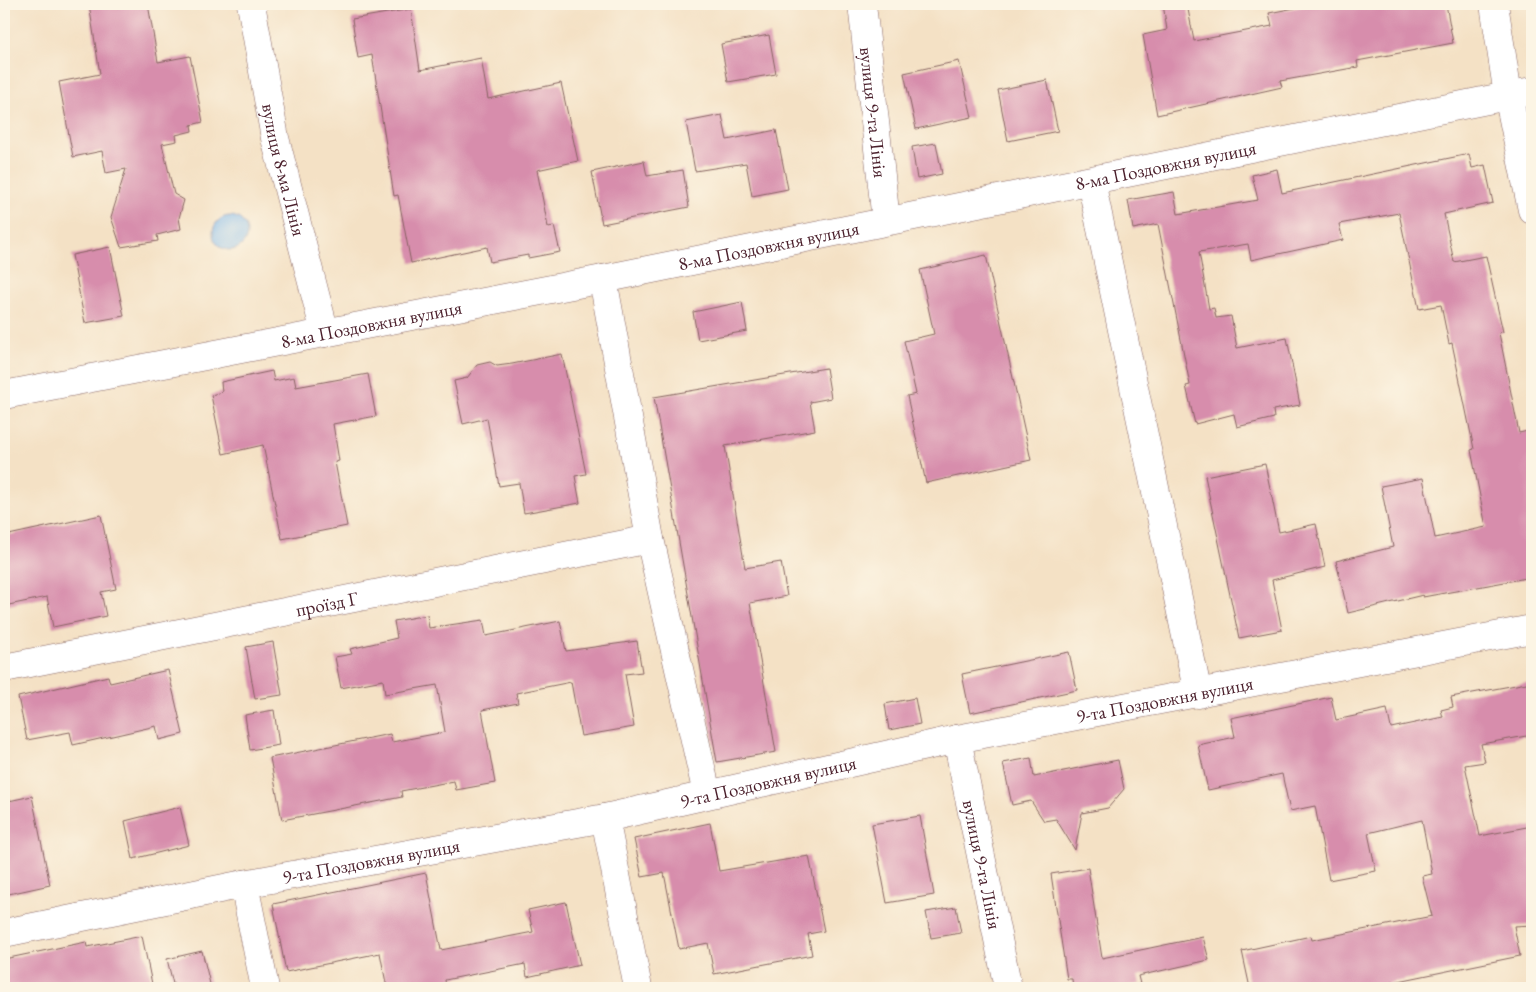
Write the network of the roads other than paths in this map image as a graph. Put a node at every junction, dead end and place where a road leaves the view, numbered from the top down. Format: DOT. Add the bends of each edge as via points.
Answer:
graph roads {
  1 [pos="251,4"];
  2 [pos="862,4"];
  3 [pos="1494,4"];
  4 [pos="1520,93"];
  5 [pos="1091,181"];
  6 [pos="1532,210"];
  7 [pos="886,221"];
  8 [pos="603,279"];
  9 [pos="325,333"];
  10 [pos="4,395"];
  11 [pos="650,539"];
  12 [pos="1532,629"];
  13 [pos="4,668"];
  14 [pos="1198,694"];
  15 [pos="957,739"];
  16 [pos="707,794"];
  17 [pos="605,818"];
  18 [pos="244,884"];
  19 [pos="4,933"];
  20 [pos="265,988"];
  21 [pos="638,988"];
  22 [pos="1008,988"];
  1 -- 9 [label="street, вулиця 8-ма Лінія" via="275,138"];
  2 -- 7 [label="street, вулиця 9-та Лінія"];
  3 -- 4 [label="street"];
  4 -- 5 [label="street, 8-ма Поздовжня вулиця"];
  4 -- 6 [label="street"];
  5 -- 7 [label="street, 8-ма Поздовжня вулиця"];
  5 -- 14 [label="street"];
  7 -- 8 [label="street, 8-ма Поздовжня вулиця"];
  8 -- 9 [label="street, 8-ма Поздовжня вулиця"];
  8 -- 11 [label="street"];
  9 -- 10 [label="street, 8-ма Поздовжня вулиця"];
  11 -- 13 [label="street, проїзд Г"];
  11 -- 16 [label="street"];
  12 -- 14 [label="street, 9-та Поздовжня вулиця"];
  14 -- 15 [label="street, 9-та Поздовжня вулиця"];
  15 -- 16 [label="street, 9-та Поздовжня вулиця"];
  15 -- 22 [label="street, вулиця 9-та Лінія"];
  16 -- 17 [label="street, 9-та Поздовжня вулиця"];
  17 -- 18 [label="street, 9-та Поздовжня вулиця"];
  17 -- 21 [label="street"];
  18 -- 19 [label="street, 9-та Поздовжня вулиця"];
  18 -- 20 [label="street"];
}
